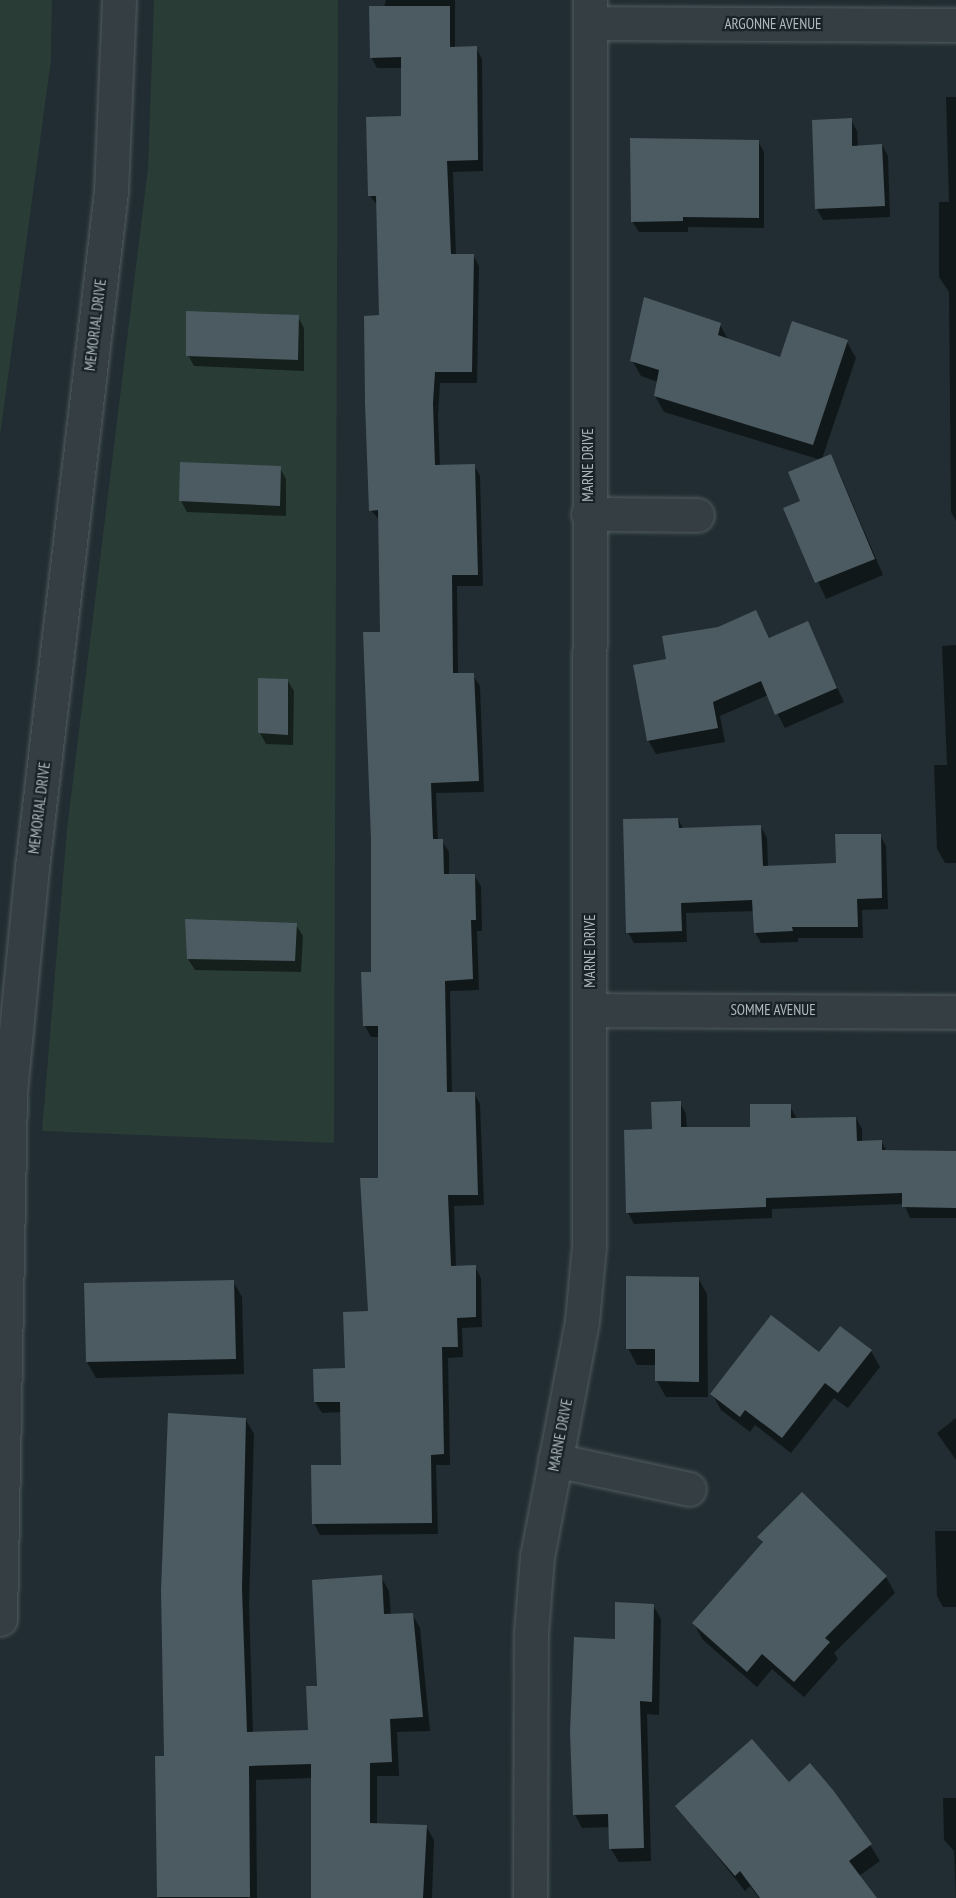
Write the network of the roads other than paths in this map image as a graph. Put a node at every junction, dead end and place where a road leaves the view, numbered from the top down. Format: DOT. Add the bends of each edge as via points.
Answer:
graph roads {
  1 [pos="119,0"];
  2 [pos="590,12"];
  3 [pos="956,24"];
  4 [pos="588,514"];
  5 [pos="697,515"];
  6 [pos="591,1010"];
  7 [pos="956,1011"];
  8 [pos="555,1460"];
  9 [pos="689,1489"];
  10 [pos="0,1619"];
  11 [pos="530,1898"];
  1 -- 10 [label="street, MEMORIAL DRIVE" via="111,191 32,867 10,1092"];
  2 -- 3 [label="street, ARGONNE AVENUE"];
  2 -- 4 [label="street, MARNE DRIVE"];
  4 -- 5 [label="street"];
  4 -- 6 [label="street, MARNE DRIVE"];
  6 -- 7 [label="street, SOMME AVENUE"];
  6 -- 8 [label="street, MARNE DRIVE" via="589,1246 582,1321"];
  8 -- 9 [label="street"];
  8 -- 11 [label="street, MARNE DRIVE" via="537,1557 531,1633"];
}
